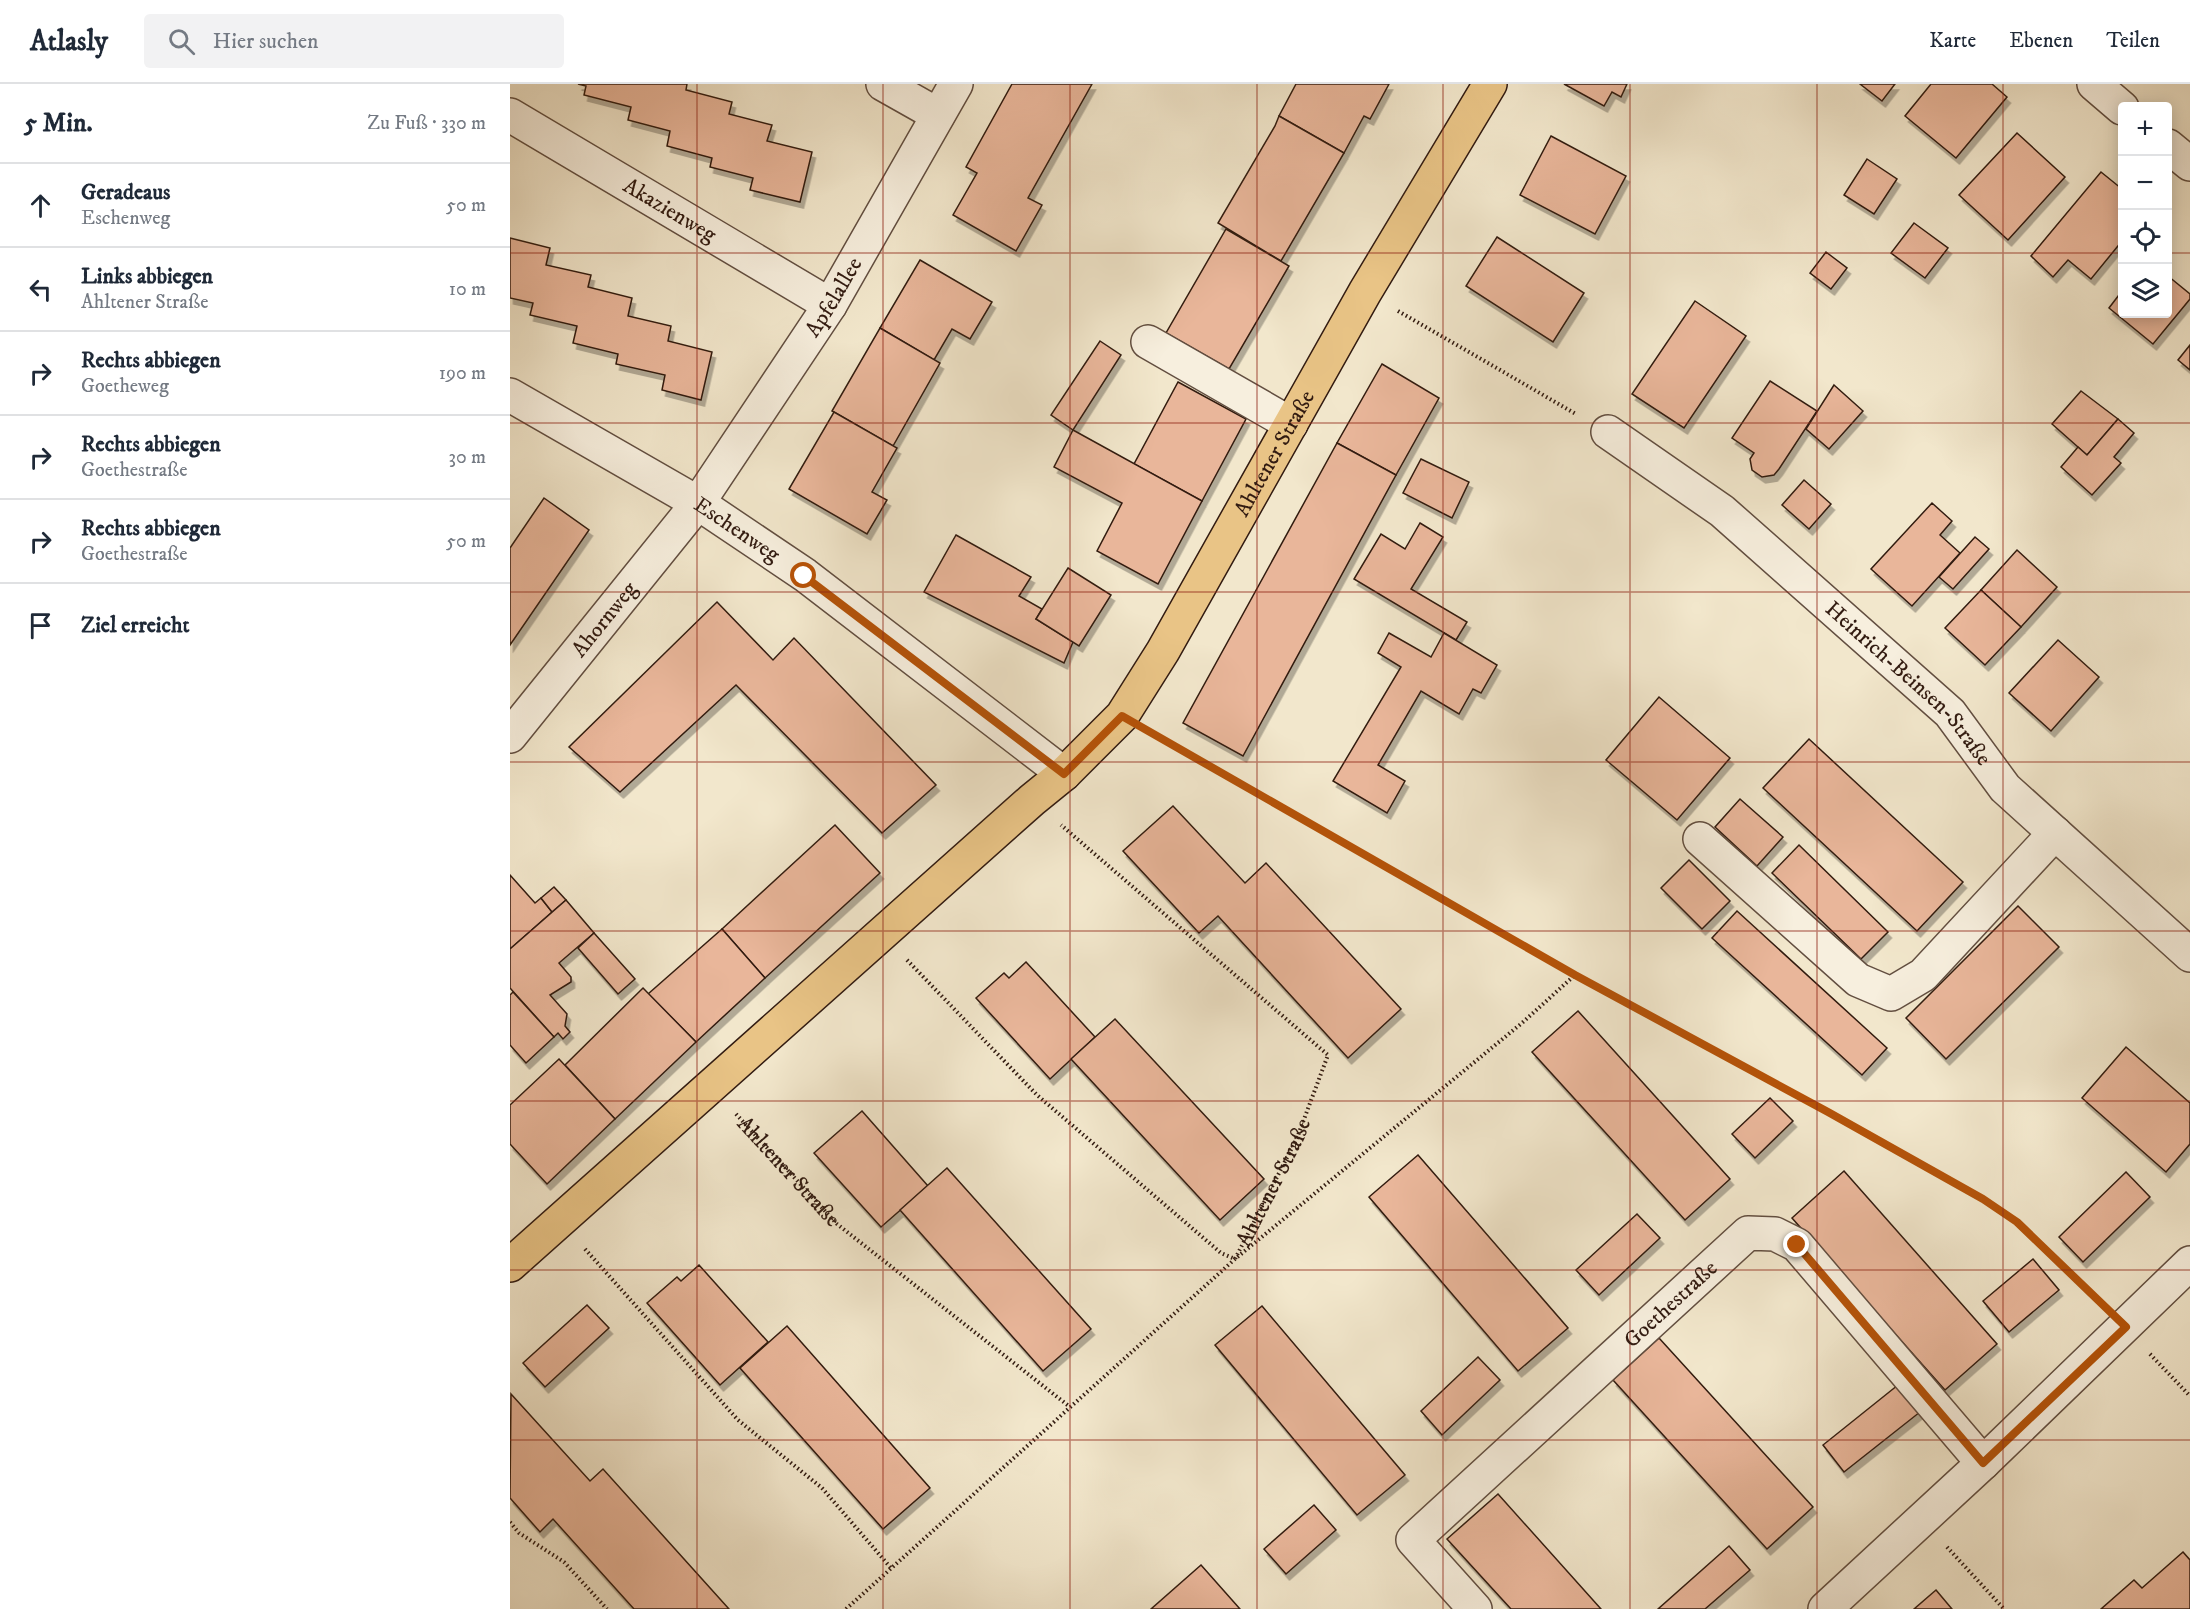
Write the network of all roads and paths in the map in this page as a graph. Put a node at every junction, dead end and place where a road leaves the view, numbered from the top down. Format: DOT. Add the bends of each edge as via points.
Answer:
graph roads {
  1 [pos="883,84"];
  2 [pos="956,84"];
  3 [pos="1490,84"];
  4 [pos="2094,84"];
  5 [pos="2118,105"];
  6 [pos="510,115"];
  7 [pos="938,115"];
  8 [pos="2172,149"];
  9 [pos="2190,165"];
  10 [pos="1365,292"];
  11 [pos="830,305"];
  12 [pos="1148,342"];
  13 [pos="510,395"];
  14 [pos="1291,424"];
  15 [pos="1608,432"];
  16 [pos="698,503"];
  17 [pos="1122,716"];
  18 [pos="510,736"];
  19 [pos="1064,774"];
  20 [pos="1032,800"];
  21 [pos="2055,833"];
  22 [pos="1700,839"];
  23 [pos="882,934"];
  24 [pos="2190,955"];
  25 [pos="1575,975"];
  26 [pos="711,1086"];
  27 [pos="560,1221"];
  28 [pos="1235,1259"];
  29 [pos="2190,1263"];
  30 [pos="510,1265"];
  31 [pos="2126,1327"];
  32 [pos="2190,1396"];
  33 [pos="1070,1407"];
  34 [pos="1983,1463"];
  35 [pos="1922,1520"];
  36 [pos="510,1522"];
  37 [pos="891,1568"];
  38 [pos="608,1609"];
  39 [pos="846,1609"];
  40 [pos="1475,1609"];
  41 [pos="1825,1609"];
  42 [pos="2004,1609"];
  1 -- 7 [label="street"];
  2 -- 7 [label="street, Apfelallee"];
  3 -- 10 [label="main road, Ahltener Straße"];
  4 -- 5 [label="street"];
  6 -- 11 [label="street, Akazienweg"];
  7 -- 11 [label="street, Apfelallee"];
  8 -- 9 [label="street"];
  10 -- 14 [label="main road, Ahltener Straße"];
  10 -- 15 [label="path"];
  11 -- 16 [label="street, Apfelallee"];
  12 -- 14 [label="street"];
  13 -- 16 [label="street, Eschenweg"];
  14 -- 17 [label="main road, Ahltener Straße"];
  15 -- 21 [label="street, Heinrich-Beinsen-Straße" via="1722,510 1950,713 2006,788"];
  16 -- 18 [label="street, Ahornweg"];
  16 -- 19 [label="street, Eschenweg" via="804,576"];
  17 -- 19 [label="main road, Ahltener Straße"];
  17 -- 25 [label="path"];
  19 -- 20 [label="main road, Ahltener Straße"];
  20 -- 23 [label="main road, Ahltener Straße"];
  20 -- 28 [label="path, Ahltener Straße" via="1328,1055 1298,1138"];
  21 -- 22 [label="street" via="1923,975 1891,994 1858,980"];
  21 -- 24 [label="street, Heinrich-Beinsen-Straße"];
  23 -- 26 [label="main road, Ahltener Straße"];
  23 -- 28 [label="path, Ahltener Straße" via="1038,1095 1221,1253"];
  25 -- 28 [label="path"];
  25 -- 31 [label="path" via="1983,1199 2017,1222"];
  26 -- 27 [label="main road, Ahltener Straße"];
  26 -- 33 [label="path, Ahltener Straße" via="837,1224"];
  27 -- 30 [label="main road, Ahltener Straße"];
  27 -- 37 [label="path" via="738,1419 822,1488"];
  28 -- 33 [label="path"];
  29 -- 31 [label="street"];
  31 -- 32 [label="path"];
  31 -- 34 [label="street"];
  33 -- 37 [label="path"];
  34 -- 35 [label="street"];
  34 -- 40 [label="street, Goethestraße" via="1797,1245 1774,1234 1748,1233 1413,1540"];
  35 -- 41 [label="street"];
  35 -- 42 [label="path"];
  36 -- 38 [label="path" via="519,1533 564,1562"];
  37 -- 39 [label="path"];
}
